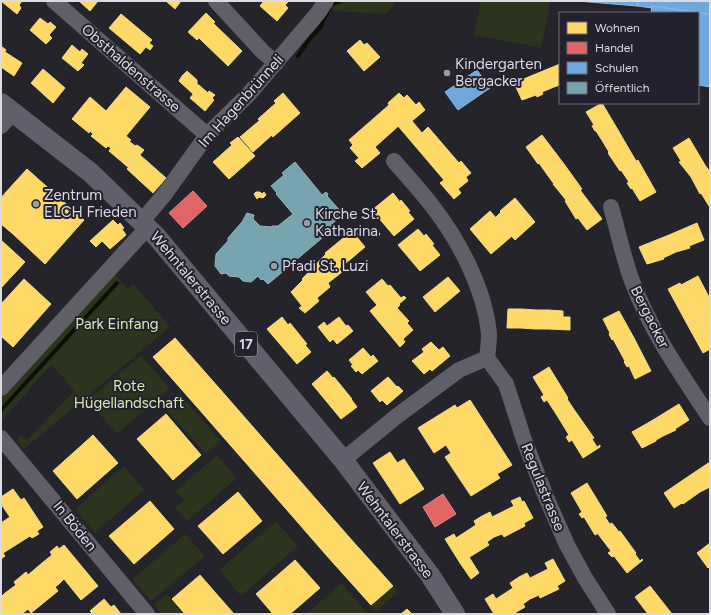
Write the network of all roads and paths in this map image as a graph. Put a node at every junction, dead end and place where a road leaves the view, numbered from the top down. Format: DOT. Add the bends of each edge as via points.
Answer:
graph roads {
  1 [pos="54,1"];
  2 [pos="216,1"];
  3 [pos="326,1"];
  4 [pos="276,63"];
  5 [pos="5,114"];
  6 [pos="207,135"];
  7 [pos="394,161"];
  8 [pos="611,207"];
  9 [pos="145,224"];
  10 [pos="487,358"];
  11 [pos="1,388"];
  12 [pos="710,418"];
  13 [pos="1,438"];
  14 [pos="343,460"];
  15 [pos="147,614"];
  16 [pos="455,614"];
  17 [pos="608,614"];
  1 -- 6 [label="street, Obsthaldenstrasse"];
  2 -- 4 [label="street"];
  3 -- 4 [label="street, Im Hagenbrünneli"];
  4 -- 6 [label="street, Im Hagenbrünneli"];
  5 -- 9 [label="main road, Wehntalerstrasse / 17" via="91,173"];
  6 -- 9 [label="street, Im Hagenbrünneli"];
  7 -- 10 [label="street" via="434,208 473,274 489,335"];
  8 -- 12 [label="street, Bergacker" via="631,280 642,305 660,341"];
  9 -- 11 [label="street, Im Hagenbrünneli"];
  9 -- 14 [label="main road, Wehntalerstrasse / 17"];
  10 -- 14 [label="street" via="459,370"];
  10 -- 17 [label="street, Regulastrasse" via="506,384 524,440 567,545"];
  13 -- 15 [label="street, In Böden"];
  14 -- 16 [label="main road, Wehntalerstrasse / 17" via="430,575"];
}
